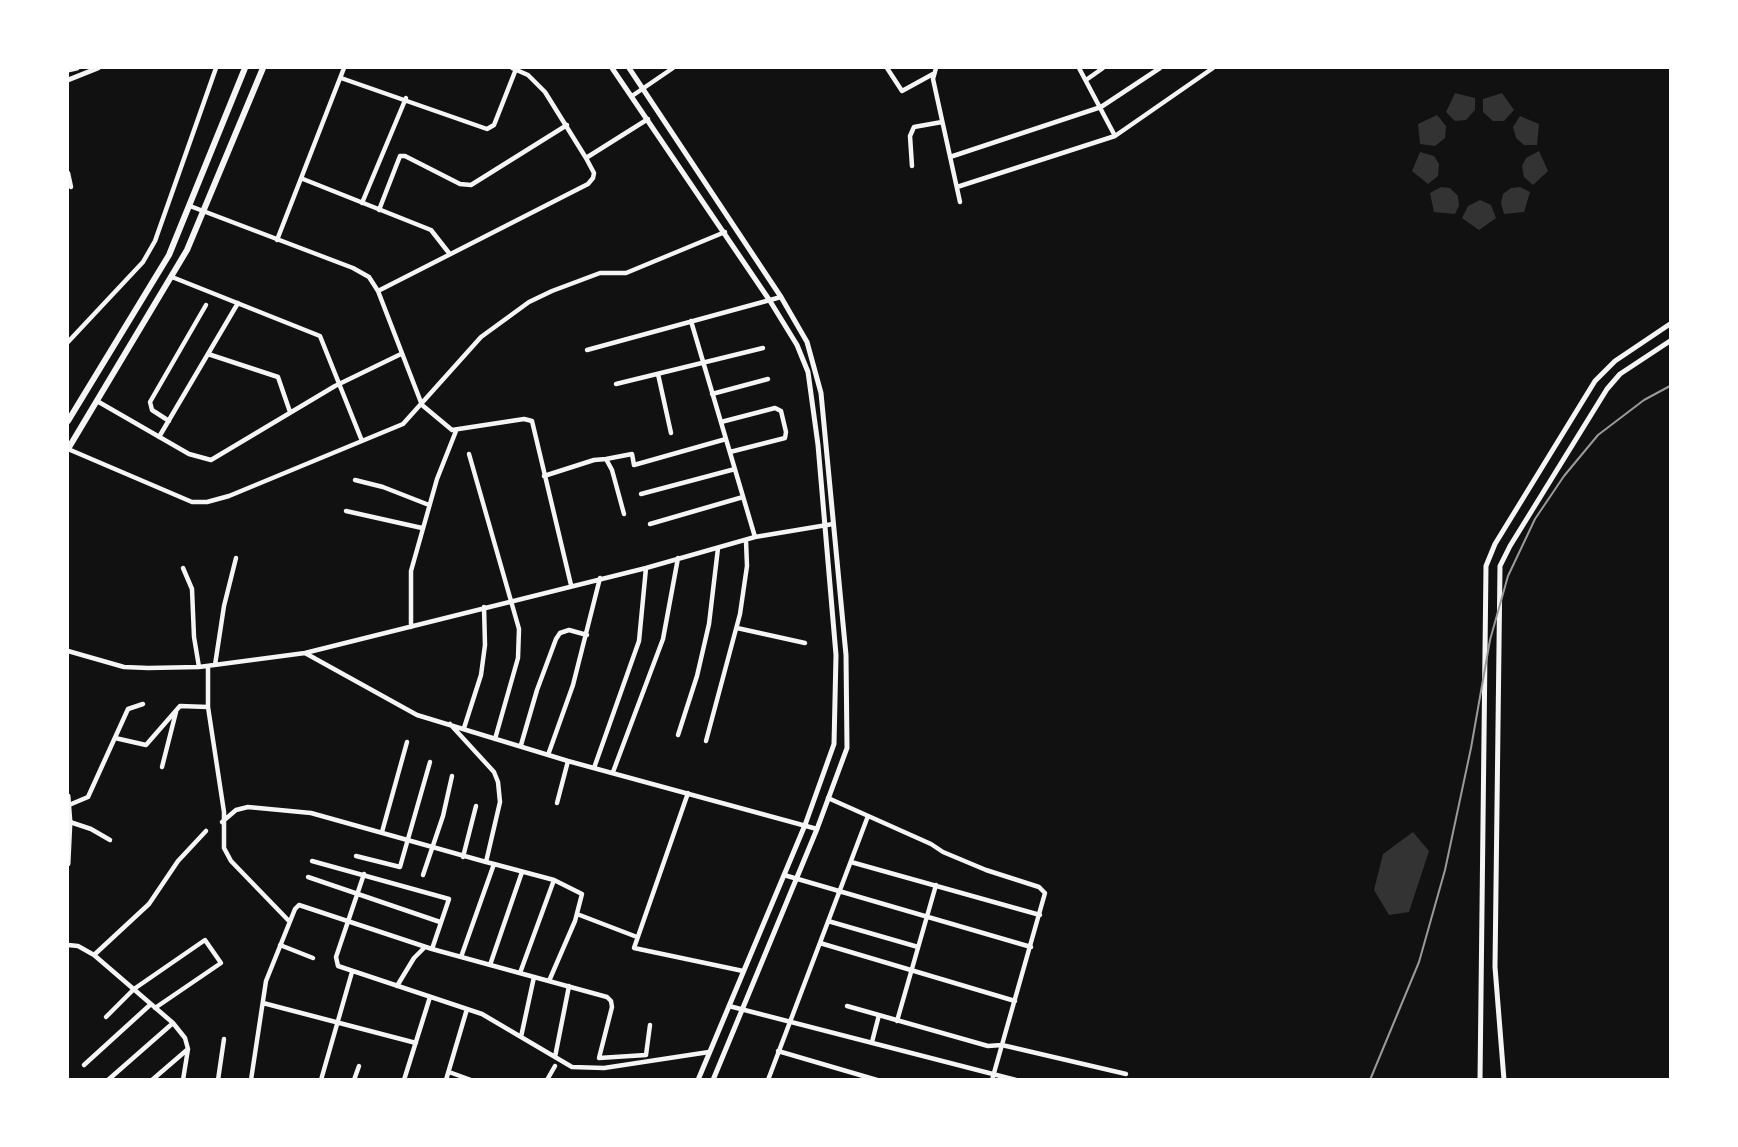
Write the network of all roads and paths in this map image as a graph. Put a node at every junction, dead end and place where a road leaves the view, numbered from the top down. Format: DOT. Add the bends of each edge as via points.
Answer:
graph roads {
  1 [pos="77,68"];
  2 [pos="98,68"];
  3 [pos="216,68"];
  4 [pos="245,68"];
  5 [pos="263,68"];
  6 [pos="344,68"];
  7 [pos="514,68"];
  8 [pos="612,68"];
  9 [pos="629,68"];
  10 [pos="673,68"];
  11 [pos="887,68"];
  12 [pos="936,68"];
  13 [pos="1079,68"];
  14 [pos="1103,68"];
  15 [pos="1160,68"];
  16 [pos="1213,68"];
  17 [pos="68,70"];
  18 [pos="933,74"];
  19 [pos="341,78"];
  20 [pos="68,80"];
  21 [pos="1086,80"];
  22 [pos="643,88"];
  23 [pos="632,96"];
  24 [pos="406,98"];
  25 [pos="1101,107"];
  26 [pos="648,119"];
  27 [pos="942,122"];
  28 [pos="567,125"];
  29 [pos="1115,136"];
  30 [pos="950,157"];
  31 [pos="586,158"];
  32 [pos="912,166"];
  33 [pos="68,172"];
  34 [pos="303,179"];
  35 [pos="70,187"];
  36 [pos="957,187"];
  37 [pos="362,202"];
  38 [pos="960,202"];
  39 [pos="190,206"];
  40 [pos="379,210"];
  41 [pos="204,212"];
  42 [pos="725,232"];
  43 [pos="278,240"];
  44 [pos="449,253"];
  45 [pos="172,277"];
  46 [pos="378,291"];
  47 [pos="781,297"];
  48 [pos="770,301"];
  49 [pos="238,303"];
  50 [pos="206,305"];
  51 [pos="691,321"];
  52 [pos="1671,324"];
  53 [pos="1671,341"];
  54 [pos="68,342"];
  55 [pos="763,348"];
  56 [pos="587,350"];
  57 [pos="208,354"];
  58 [pos="401,354"];
  59 [pos="703,362"];
  60 [pos="658,374"];
  61 [pos="768,379"];
  62 [pos="339,384"];
  63 [pos="616,384"];
  64 [pos="712,394"];
  65 [pos="97,401"];
  66 [pos="422,405"];
  67 [pos="290,412"];
  68 [pos="68,421"];
  69 [pos="169,421"];
  70 [pos="721,422"];
  71 [pos="456,431"];
  72 [pos="671,433"];
  73 [pos="159,437"];
  74 [pos="726,439"];
  75 [pos="362,441"];
  76 [pos="68,449"];
  77 [pos="730,452"];
  78 [pos="469,454"];
  79 [pos="606,459"];
  80 [pos="735,469"];
  81 [pos="544,476"];
  82 [pos="355,480"];
  83 [pos="641,494"];
  84 [pos="743,497"];
  85 [pos="429,506"];
  86 [pos="346,511"];
  87 [pos="624,514"];
  88 [pos="650,524"];
  89 [pos="833,524"];
  90 [pos="823,526"];
  91 [pos="422,528"];
  92 [pos="755,537"];
  93 [pos="746,541"];
  94 [pos="718,548"];
  95 [pos="236,558"];
  96 [pos="678,558"];
  97 [pos="183,568"];
  98 [pos="646,568"];
  99 [pos="600,578"];
  100 [pos="571,585"];
  101 [pos="509,601"];
  102 [pos="484,608"];
  103 [pos="411,627"];
  104 [pos="737,628"];
  105 [pos="587,635"];
  106 [pos="805,643"];
  107 [pos="68,651"];
  108 [pos="305,653"];
  109 [pos="215,665"];
  110 [pos="208,666"];
  111 [pos="199,667"];
  112 [pos="143,704"];
  113 [pos="208,707"];
  114 [pos="176,710"];
  115 [pos="450,724"];
  116 [pos="464,728"];
  117 [pos="678,735"];
  118 [pos="115,738"];
  119 [pos="495,739"];
  120 [pos="706,741"];
  121 [pos="407,742"];
  122 [pos="520,746"];
  123 [pos="549,754"];
  124 [pos="568,760"];
  125 [pos="430,762"];
  126 [pos="162,766"];
  127 [pos="594,768"];
  128 [pos="613,772"];
  129 [pos="452,776"];
  130 [pos="688,793"];
  131 [pos="68,796"];
  132 [pos="828,798"];
  133 [pos="557,803"];
  134 [pos="69,805"];
  135 [pos="476,806"];
  136 [pos="868,816"];
  137 [pos="70,822"];
  138 [pos="222,822"];
  139 [pos="805,825"];
  140 [pos="817,829"];
  141 [pos="206,831"];
  142 [pos="381,832"];
  143 [pos="110,840"];
  144 [pos="407,841"];
  145 [pos="433,849"];
  146 [pos="356,856"];
  147 [pos="463,857"];
  148 [pos="312,861"];
  149 [pos="486,862"];
  150 [pos="850,862"];
  151 [pos="68,864"];
  152 [pos="494,864"];
  153 [pos="522,872"];
  154 [pos="364,874"];
  155 [pos="784,874"];
  156 [pos="423,876"];
  157 [pos="308,878"];
  158 [pos="797,878"];
  159 [pos="554,880"];
  160 [pos="936,885"];
  161 [pos="840,891"];
  162 [pos="357,895"];
  163 [pos="577,914"];
  164 [pos="1040,915"];
  165 [pos="927,917"];
  166 [pos="290,921"];
  167 [pos="349,921"];
  168 [pos="828,921"];
  169 [pos="440,922"];
  170 [pos="637,937"];
  171 [pos="819,943"];
  172 [pos="68,945"];
  173 [pos="280,945"];
  174 [pos="425,947"];
  175 [pos="918,947"];
  176 [pos="1031,947"];
  177 [pos="432,949"];
  178 [pos="94,955"];
  179 [pos="461,957"];
  180 [pos="314,958"];
  181 [pos="490,965"];
  182 [pos="912,970"];
  183 [pos="743,971"];
  184 [pos="352,972"];
  185 [pos="520,973"];
  186 [pos="534,977"];
  187 [pos="549,981"];
  188 [pos="569,986"];
  189 [pos="398,987"];
  190 [pos="134,989"];
  191 [pos="430,997"];
  192 [pos="1015,1001"];
  193 [pos="263,1003"];
  194 [pos="153,1006"];
  195 [pos="729,1006"];
  196 [pos="847,1006"];
  197 [pos="467,1009"];
  198 [pos="743,1009"];
  199 [pos="879,1015"];
  200 [pos="106,1017"];
  201 [pos="790,1021"];
  202 [pos="897,1021"];
  203 [pos="173,1023"];
  204 [pos="337,1023"];
  205 [pos="650,1025"];
  206 [pos="520,1037"];
  207 [pos="224,1039"];
  208 [pos="872,1042"];
  209 [pos="416,1043"];
  210 [pos="1002,1045"];
  211 [pos="188,1049"];
  212 [pos="778,1051"];
  213 [pos="709,1052"];
  214 [pos="555,1057"];
  215 [pos="84,1065"];
  216 [pos="359,1066"];
  217 [pos="555,1066"];
  218 [pos="448,1072"];
  219 [pos="1126,1074"];
  220 [pos="993,1077"];
  221 [pos="862,1078"];
  222 [pos="108,1080"];
  223 [pos="152,1080"];
  224 [pos="183,1080"];
  225 [pos="218,1080"];
  226 [pos="251,1080"];
  227 [pos="321,1080"];
  228 [pos="354,1080"];
  229 [pos="404,1080"];
  230 [pos="446,1080"];
  231 [pos="471,1080"];
  232 [pos="547,1080"];
  233 [pos="698,1080"];
  234 [pos="712,1080"];
  235 [pos="768,1080"];
  236 [pos="877,1080"];
  237 [pos="1016,1080"];
  238 [pos="1480,1080"];
  239 [pos="1504,1080"];
  1 -- 17 [label="street"];
  2 -- 20 [label="street"];
  3 -- 54 [label="street" via="155,241 143,262"];
  4 -- 39 [label="main road"];
  5 -- 41 [label="main road"];
  6 -- 19 [label="street"];
  7 -- 24 [label="street" via="494,125 488,129"];
  7 -- 28 [label="street" via="535,80"];
  8 -- 23 [label="street"];
  9 -- 22 [label="street"];
  10 -- 22 [label="street"];
  11 -- 18 [label="street" via="902,91"];
  12 -- 18 [label="street"];
  13 -- 21 [label="street"];
  14 -- 21 [label="street"];
  15 -- 25 [label="street"];
  16 -- 29 [label="street"];
  18 -- 27 [label="street"];
  19 -- 24 [label="street"];
  19 -- 34 [label="street"];
  21 -- 25 [label="street"];
  22 -- 23 [label="street"];
  22 -- 47 [label="street"];
  23 -- 26 [label="street"];
  24 -- 37 [label="street"];
  25 -- 29 [label="street"];
  25 -- 30 [label="street"];
  26 -- 31 [label="street"];
  26 -- 42 [label="street"];
  27 -- 30 [label="street"];
  27 -- 32 [label="street" via="914,128 910,136"];
  28 -- 31 [label="street"];
  28 -- 40 [label="street" via="471,185 460,184 400,156"];
  29 -- 36 [label="street"];
  30 -- 36 [label="street"];
  31 -- 44 [label="street" via="594,173 588,184"];
  33 -- 35 [label="street"];
  34 -- 37 [label="street"];
  34 -- 43 [label="street"];
  36 -- 38 [label="street"];
  37 -- 40 [label="street"];
  39 -- 41 [label="street"];
  39 -- 68 [label="main road" via="169,255"];
  40 -- 44 [label="street" via="431,230"];
  41 -- 43 [label="street"];
  41 -- 45 [label="main road"];
  42 -- 48 [label="street"];
  42 -- 66 [label="street" via="626,273 600,273 529,302 481,337"];
  43 -- 46 [label="street" via="362,272"];
  44 -- 46 [label="street"];
  45 -- 49 [label="street"];
  45 -- 65 [label="main road"];
  46 -- 58 [label="street"];
  47 -- 48 [label="street"];
  47 -- 89 [label="street" via="807,342 816,368"];
  48 -- 51 [label="street"];
  48 -- 90 [label="street" via="797,345 808,372"];
  49 -- 57 [label="street"];
  49 -- 62 [label="street" via="320,336"];
  50 -- 69 [label="street" via="150,402 152,411"];
  51 -- 56 [label="street"];
  51 -- 59 [label="street"];
  52 -- 238 [label="street" via="1615,361 1595,381 1495,544 1486,566"];
  53 -- 239 [label="street" via="1627,369 1607,389 1500,566 1495,967"];
  55 -- 59 [label="street"];
  57 -- 67 [label="street" via="278,377"];
  57 -- 69 [label="street"];
  58 -- 62 [label="street"];
  58 -- 66 [label="street"];
  59 -- 60 [label="street"];
  59 -- 64 [label="street"];
  60 -- 63 [label="street"];
  60 -- 72 [label="street"];
  61 -- 64 [label="street"];
  62 -- 67 [label="street"];
  62 -- 75 [label="street"];
  64 -- 70 [label="street"];
  65 -- 73 [label="street"];
  65 -- 76 [label="main road"];
  66 -- 71 [label="street"];
  66 -- 75 [label="street" via="403,424"];
  67 -- 73 [label="street" via="210,460 198,459"];
  69 -- 73 [label="street"];
  70 -- 74 [label="street"];
  70 -- 77 [label="street" via="775,408 781,411 785,438"];
  71 -- 81 [label="street" via="492,423 531,421"];
  71 -- 85 [label="street"];
  74 -- 77 [label="street"];
  74 -- 79 [label="street" via="634,465 632,454"];
  75 -- 76 [label="street" via="207,502 192,502"];
  77 -- 80 [label="street"];
  78 -- 101 [label="street"];
  79 -- 81 [label="street"];
  79 -- 87 [label="street"];
  80 -- 83 [label="street"];
  80 -- 84 [label="street"];
  81 -- 100 [label="street"];
  82 -- 85 [label="street"];
  84 -- 88 [label="street"];
  84 -- 92 [label="street"];
  85 -- 91 [label="street"];
  86 -- 91 [label="street"];
  89 -- 90 [label="street"];
  89 -- 132 [label="street" via="849,729 847,748"];
  90 -- 92 [label="street"];
  90 -- 139 [label="street" via="836,655 836,728"];
  91 -- 103 [label="street" via="410,580"];
  92 -- 93 [label="street"];
  93 -- 94 [label="street"];
  93 -- 104 [label="street" via="745,588"];
  94 -- 96 [label="street"];
  94 -- 117 [label="street" via="709,624"];
  95 -- 109 [label="street"];
  96 -- 98 [label="street"];
  96 -- 128 [label="street" via="663,639"];
  97 -- 111 [label="street" via="192,589"];
  98 -- 99 [label="street"];
  98 -- 127 [label="street" via="639,641"];
  99 -- 100 [label="street"];
  99 -- 105 [label="street"];
  100 -- 101 [label="street"];
  101 -- 102 [label="street"];
  101 -- 119 [label="street" via="519,629 518,658"];
  102 -- 103 [label="street"];
  102 -- 116 [label="street" via="481,675"];
  103 -- 108 [label="street"];
  104 -- 106 [label="street"];
  104 -- 120 [label="street"];
  105 -- 122 [label="street" via="569,630 556,639"];
  105 -- 123 [label="street"];
  107 -- 111 [label="street" via="124,667"];
  108 -- 109 [label="street"];
  108 -- 115 [label="street" via="417,715"];
  109 -- 110 [label="street"];
  110 -- 111 [label="street"];
  110 -- 113 [label="street"];
  112 -- 118 [label="street" via="128,709"];
  113 -- 114 [label="street"];
  113 -- 138 [label="street" via="224,812"];
  114 -- 118 [label="street" via="146,745"];
  114 -- 126 [label="street"];
  115 -- 116 [label="street"];
  115 -- 149 [label="street" via="494,772 498,782 500,802"];
  116 -- 119 [label="street"];
  118 -- 134 [label="street" via="88,797"];
  119 -- 122 [label="street"];
  121 -- 142 [label="street"];
  122 -- 123 [label="street"];
  123 -- 124 [label="street"];
  124 -- 127 [label="street"];
  124 -- 133 [label="street"];
  125 -- 144 [label="street"];
  127 -- 128 [label="street"];
  128 -- 130 [label="street"];
  129 -- 145 [label="street"];
  130 -- 139 [label="street"];
  130 -- 170 [label="street"];
  131 -- 134 [label="street"];
  132 -- 136 [label="street"];
  132 -- 140 [label="street"];
  134 -- 137 [label="street"];
  135 -- 147 [label="street"];
  136 -- 150 [label="street"];
  136 -- 164 [label="street" via="976,866 1039,887 1045,893"];
  137 -- 143 [label="street"];
  137 -- 151 [label="street"];
  138 -- 142 [label="street" via="236,810 248,807 311,813"];
  138 -- 166 [label="street" via="224,848 231,861"];
  139 -- 140 [label="street"];
  139 -- 155 [label="street"];
  140 -- 158 [label="street"];
  141 -- 178 [label="street" via="178,861 149,904"];
  142 -- 144 [label="street"];
  144 -- 145 [label="street"];
  144 -- 146 [label="street" via="400,867"];
  145 -- 147 [label="street"];
  145 -- 156 [label="street"];
  147 -- 149 [label="street"];
  148 -- 154 [label="street"];
  149 -- 152 [label="street"];
  150 -- 160 [label="street"];
  150 -- 161 [label="street"];
  152 -- 153 [label="street"];
  152 -- 179 [label="street"];
  153 -- 159 [label="street"];
  153 -- 181 [label="street"];
  154 -- 162 [label="street"];
  154 -- 169 [label="street" via="449,900"];
  155 -- 158 [label="street"];
  155 -- 183 [label="street"];
  157 -- 162 [label="street"];
  158 -- 161 [label="street"];
  158 -- 198 [label="street"];
  159 -- 163 [label="street" via="582,894"];
  159 -- 185 [label="street"];
  160 -- 164 [label="street"];
  160 -- 165 [label="street"];
  161 -- 165 [label="street"];
  161 -- 168 [label="street"];
  162 -- 167 [label="street"];
  162 -- 169 [label="street"];
  163 -- 170 [label="street"];
  163 -- 187 [label="street"];
  164 -- 176 [label="street"];
  165 -- 175 [label="street"];
  165 -- 176 [label="street"];
  166 -- 167 [label="street" via="295,909 304,905"];
  166 -- 173 [label="street"];
  167 -- 174 [label="street"];
  167 -- 184 [label="street" via="336,963"];
  168 -- 171 [label="street"];
  168 -- 175 [label="street"];
  169 -- 177 [label="street"];
  170 -- 183 [label="street" via="637,950"];
  171 -- 182 [label="street"];
  171 -- 201 [label="street"];
  172 -- 178 [label="street"];
  173 -- 180 [label="street"];
  173 -- 193 [label="street" via="266,981"];
  174 -- 177 [label="street"];
  174 -- 189 [label="street"];
  175 -- 182 [label="street"];
  176 -- 192 [label="street"];
  177 -- 179 [label="street"];
  178 -- 190 [label="street"];
  179 -- 181 [label="street"];
  181 -- 185 [label="street"];
  182 -- 192 [label="street"];
  182 -- 202 [label="street"];
  183 -- 195 [label="street"];
  184 -- 189 [label="street"];
  184 -- 204 [label="street"];
  185 -- 186 [label="street"];
  186 -- 187 [label="street"];
  186 -- 206 [label="street"];
  187 -- 188 [label="street"];
  188 -- 205 [label="street" via="611,1001 599,1058 646,1055"];
  188 -- 214 [label="street"];
  189 -- 191 [label="street"];
  190 -- 194 [label="street"];
  190 -- 194 [label="street" via="205,940 221,963"];
  190 -- 200 [label="street"];
  191 -- 197 [label="street"];
  191 -- 209 [label="street"];
  192 -- 210 [label="street"];
  193 -- 204 [label="street"];
  193 -- 226 [label="street"];
  194 -- 203 [label="street"];
  194 -- 215 [label="street"];
  195 -- 198 [label="street"];
  195 -- 213 [label="street"];
  196 -- 199 [label="street"];
  197 -- 206 [label="street"];
  197 -- 218 [label="street"];
  198 -- 201 [label="street"];
  198 -- 234 [label="street"];
  199 -- 202 [label="street"];
  199 -- 208 [label="street"];
  201 -- 208 [label="street"];
  201 -- 212 [label="street"];
  202 -- 210 [label="street" via="988,1046"];
  203 -- 211 [label="street"];
  203 -- 222 [label="street"];
  204 -- 209 [label="street"];
  204 -- 227 [label="street"];
  206 -- 214 [label="street"];
  207 -- 225 [label="street"];
  208 -- 220 [label="street"];
  209 -- 229 [label="street"];
  210 -- 219 [label="street"];
  210 -- 220 [label="street"];
  211 -- 223 [label="street"];
  211 -- 224 [label="street"];
  212 -- 221 [label="street"];
  212 -- 235 [label="street"];
  213 -- 214 [label="street" via="604,1068 572,1067"];
  213 -- 233 [label="street"];
  216 -- 228 [label="street"];
  217 -- 232 [label="street"];
  218 -- 230 [label="street"];
  218 -- 231 [label="street"];
  220 -- 237 [label="street"];
  221 -- 236 [label="street"];
}
